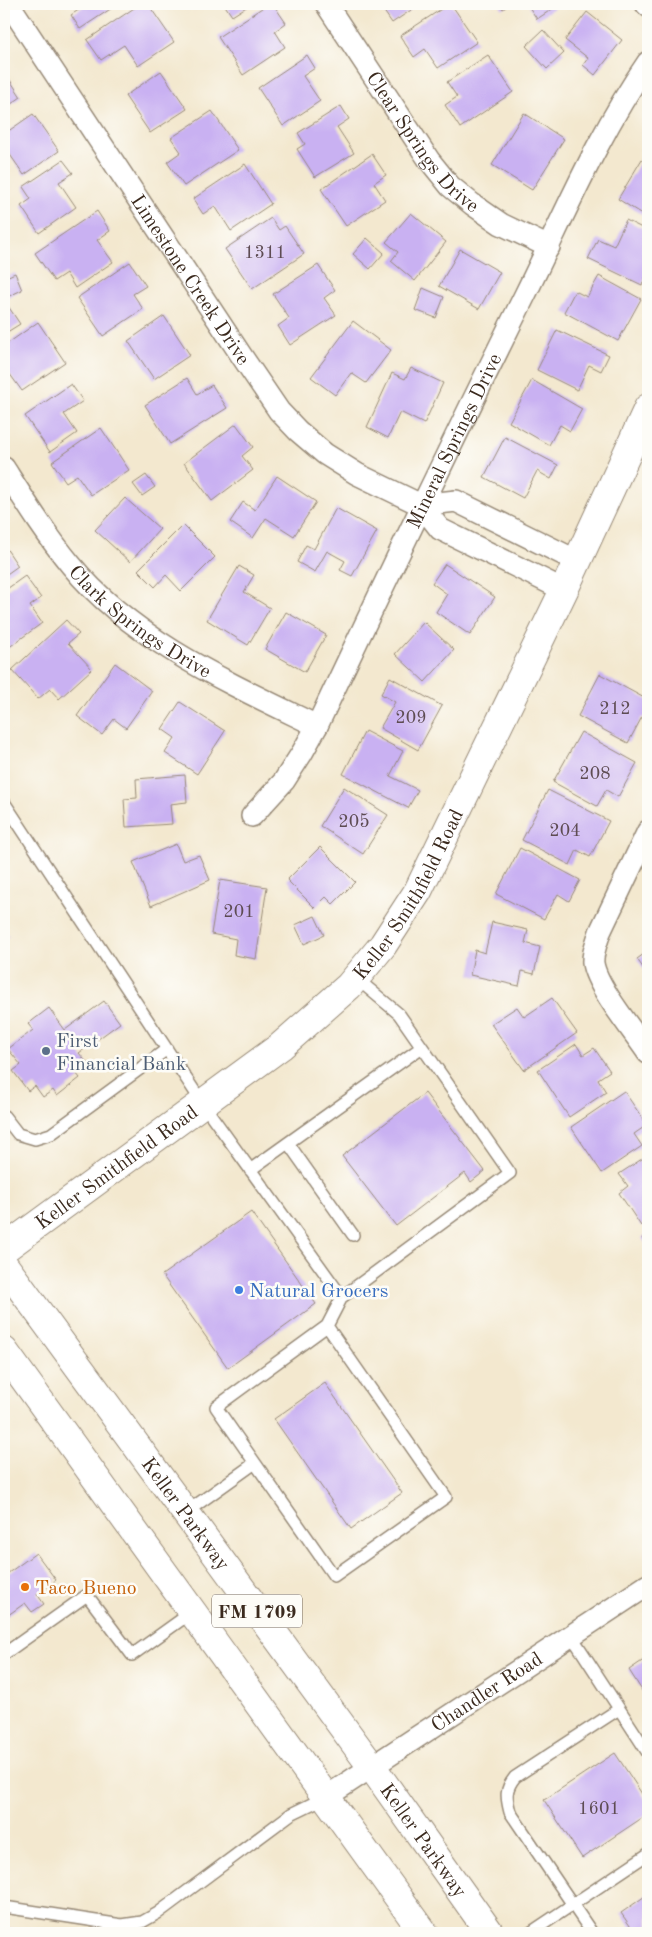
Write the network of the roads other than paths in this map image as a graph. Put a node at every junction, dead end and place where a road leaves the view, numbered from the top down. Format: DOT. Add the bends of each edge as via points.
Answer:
graph roads {
  1 [pos="9,4"];
  2 [pos="326,4"];
  3 [pos="648,62"];
  4 [pos="549,247"];
  5 [pos="648,408"];
  6 [pos="4,468"];
  7 [pos="421,505"];
  8 [pos="577,560"];
  9 [pos="564,590"];
  10 [pos="317,726"];
  11 [pos="4,802"];
  12 [pos="252,816"];
  13 [pos="648,831"];
  14 [pos="356,978"];
  15 [pos="422,1047"];
  16 [pos="166,1049"];
  17 [pos="648,1053"];
  18 [pos="203,1104"];
  19 [pos="4,1116"];
  20 [pos="288,1143"];
  21 [pos="250,1170"];
  22 [pos="354,1235"];
  23 [pos="4,1249"];
  24 [pos="4,1265"];
  25 [pos="342,1296"];
  26 [pos="327,1326"];
  27 [pos="4,1351"];
  28 [pos="255,1463"];
  29 [pos="184,1513"];
  30 [pos="648,1584"];
  31 [pos="192,1612"];
  32 [pos="571,1635"];
  33 [pos="4,1654"];
  34 [pos="619,1710"];
  35 [pos="648,1753"];
  36 [pos="372,1767"];
  37 [pos="326,1798"];
  38 [pos="648,1854"];
  39 [pos="572,1904"];
  40 [pos="4,1907"];
  41 [pos="141,1928"];
  42 [pos="424,1933"];
  43 [pos="490,1933"];
  44 [pos="530,1933"];
  45 [pos="592,1933"];
  1 -- 7 [label="street, Limestone Creek Drive" via="279,410 324,454"];
  2 -- 4 [label="street, Clear Springs Drive" via="429,160 450,186 500,224"];
  3 -- 4 [label="street, Mineral Springs Drive" via="625,96 583,173"];
  4 -- 7 [label="street, Mineral Springs Drive"];
  5 -- 8 [label="main road, Keller Smithfield Road"];
  6 -- 10 [label="street, Clark Springs Drive" via="71,566 112,606 166,647 219,678"];
  7 -- 8 [label="street" via="456,502"];
  7 -- 9 [label="street, Limestone Creek Drive" via="440,529"];
  7 -- 10 [label="street, Mineral Springs Drive"];
  8 -- 9 [label="main road, Keller Smithfield Road"];
  9 -- 14 [label="main road, Keller Smithfield Road" via="418,891 383,945"];
  10 -- 12 [label="street, Mineral Springs Drive" via="284,781"];
  11 -- 16 [label="lane"];
  13 -- 17 [label="street" via="600,932 593,962 604,989"];
  14 -- 15 [label="lane" via="399,1014"];
  14 -- 18 [label="main road, Keller Smithfield Road" via="281,1046"];
  15 -- 20 [label="lane"];
  15 -- 25 [label="lane" via="510,1173"];
  16 -- 18 [label="lane"];
  16 -- 19 [label="lane" via="51,1134 35,1139 18,1134"];
  18 -- 21 [label="lane"];
  18 -- 23 [label="main road, Keller Smithfield Road"];
  20 -- 21 [label="lane"];
  20 -- 22 [label="lane"];
  21 -- 25 [label="lane"];
  24 -- 29 [label="main road, Keller Parkway / FM 1709"];
  25 -- 26 [label="lane"];
  26 -- 28 [label="lane" via="216,1407"];
  26 -- 28 [label="lane" via="446,1497 334,1576"];
  27 -- 31 [label="main road, FM 1709"];
  28 -- 29 [label="lane"];
  29 -- 36 [label="main road, Keller Parkway / FM 1709"];
  30 -- 32 [label="street, Chandler Road"];
  31 -- 33 [label="lane" via="132,1655 87,1595"];
  31 -- 37 [label="main road, FM 1709"];
  32 -- 34 [label="lane"];
  32 -- 36 [label="street, Chandler Road"];
  34 -- 35 [label="lane"];
  34 -- 39 [label="lane" via="515,1777 506,1793 510,1812"];
  36 -- 37 [label="street, Chandler Road"];
  36 -- 43 [label="main road, Keller Parkway / FM 1709"];
  37 -- 41 [label="lane" via="290,1814"];
  37 -- 42 [label="main road, FM 1709"];
  38 -- 39 [label="lane"];
  39 -- 44 [label="lane"];
  39 -- 45 [label="lane"];
  40 -- 41 [label="lane"];
}
